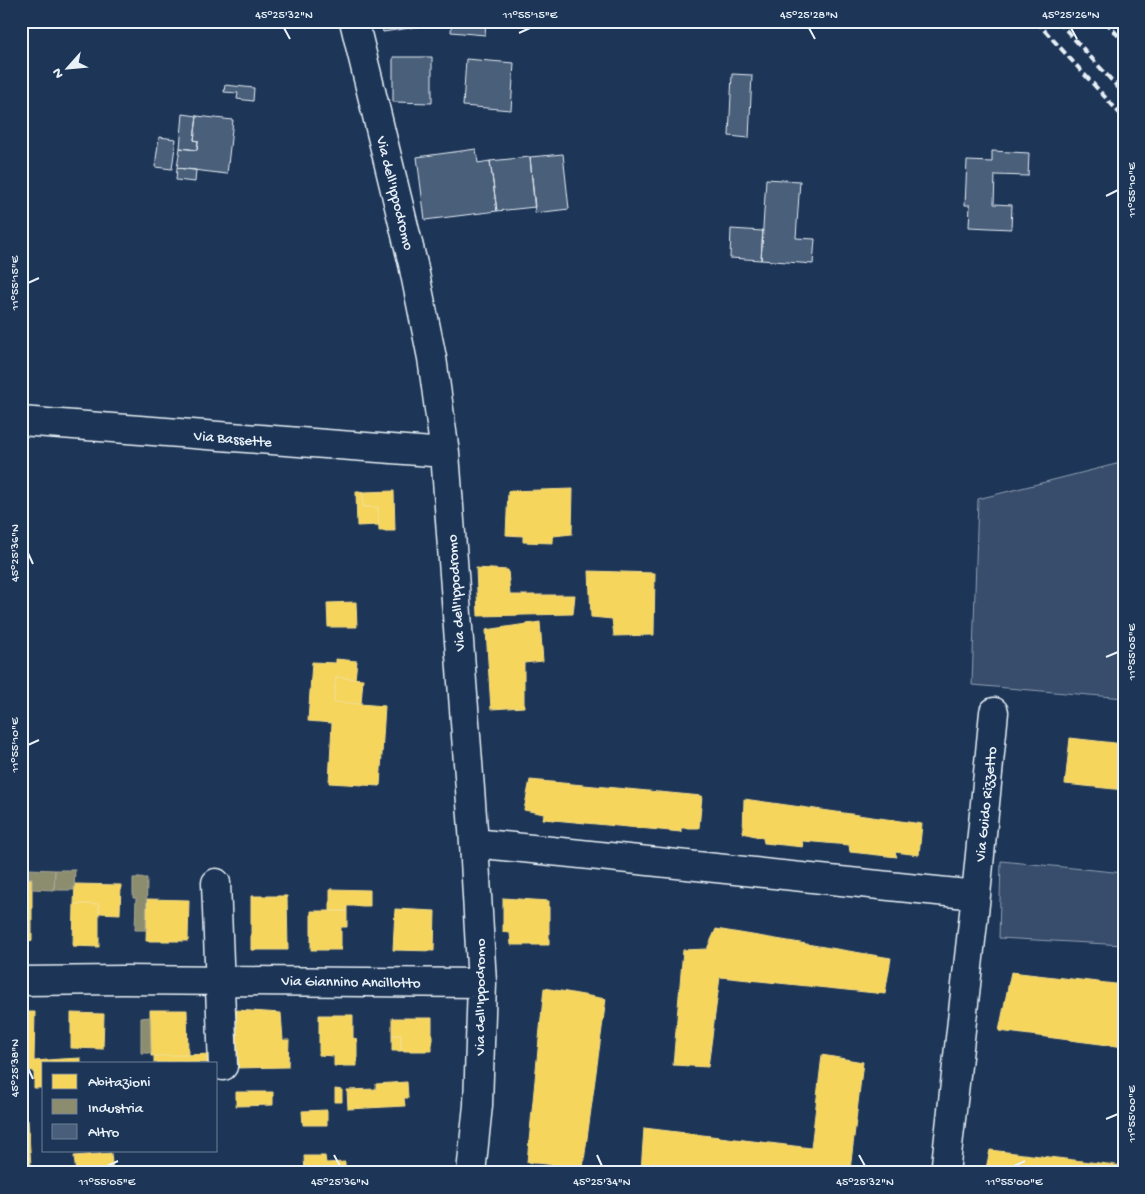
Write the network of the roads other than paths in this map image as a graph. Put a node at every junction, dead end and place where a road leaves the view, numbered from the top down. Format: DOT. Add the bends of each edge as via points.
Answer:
graph roads {
  1 [pos="354,21"];
  2 [pos="21,421"];
  3 [pos="445,453"];
  4 [pos="994,712"];
  5 [pos="474,843"];
  6 [pos="216,883"];
  7 [pos="976,896"];
  8 [pos="219,980"];
  9 [pos="21,981"];
  10 [pos="482,983"];
  11 [pos="223,1066"];
  12 [pos="471,1173"];
  13 [pos="945,1173"];
  1 -- 3 [label="street, Via dell'Ippodromo" via="413,264 432,358"];
  2 -- 3 [label="street, Via Bassette"];
  3 -- 5 [label="street, Via dell'Ippodromo"];
  4 -- 7 [label="street, Via Guido Rizzetto"];
  5 -- 7 [label="street"];
  5 -- 10 [label="street, Via dell'Ippodromo"];
  6 -- 8 [label="street"];
  7 -- 13 [label="street, Via Guido Rizzetto"];
  8 -- 9 [label="street, Via Giannino Ancillotto"];
  8 -- 10 [label="street, Via Giannino Ancillotto"];
  8 -- 11 [label="street"];
  10 -- 12 [label="street, Via dell'Ippodromo" via="478,1105"];
}
